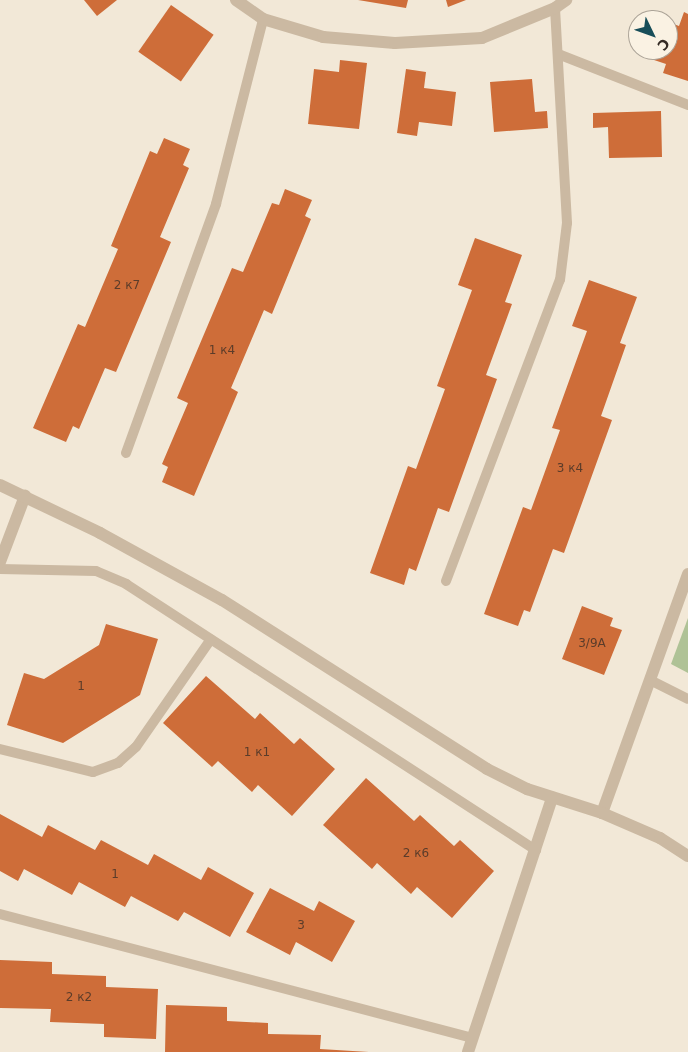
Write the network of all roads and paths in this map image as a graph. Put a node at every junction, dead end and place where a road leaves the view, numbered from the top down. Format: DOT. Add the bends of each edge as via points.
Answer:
graph roads {
  1 [pos="236,0"];
  2 [pos="566,0"];
  3 [pos="555,8"];
  4 [pos="263,19"];
  5 [pos="558,54"];
  6 [pos="688,104"];
  7 [pos="126,453"];
  8 [pos="0,485"];
  9 [pos="25,496"];
  10 [pos="0,562"];
  11 [pos="0,570"];
  12 [pos="688,574"];
  13 [pos="446,582"];
  14 [pos="211,639"];
  15 [pos="650,680"];
  16 [pos="688,700"];
  17 [pos="0,749"];
  18 [pos="552,798"];
  19 [pos="602,813"];
  20 [pos="536,850"];
  21 [pos="688,856"];
  22 [pos="0,914"];
  23 [pos="473,1038"];
  24 [pos="468,1052"];
  1 -- 4 [label="street"];
  2 -- 3 [label="street"];
  3 -- 4 [label="street" via="482,38 395,43 323,37"];
  3 -- 5 [label="lane"];
  4 -- 7 [label="lane" via="216,204"];
  5 -- 6 [label="lane"];
  5 -- 13 [label="lane" via="568,222 560,280"];
  8 -- 9 [label="street"];
  9 -- 10 [label="street"];
  9 -- 18 [label="street" via="222,600 487,769"];
  11 -- 14 [label="lane" via="96,571 126,584"];
  12 -- 15 [label="street"];
  14 -- 17 [label="lane" via="136,747 118,763 92,772"];
  14 -- 20 [label="lane"];
  15 -- 16 [label="lane"];
  15 -- 19 [label="street"];
  18 -- 19 [label="street"];
  18 -- 20 [label="street"];
  19 -- 21 [label="street" via="660,838"];
  20 -- 23 [label="street"];
  22 -- 23 [label="lane"];
  23 -- 24 [label="street"];
}
